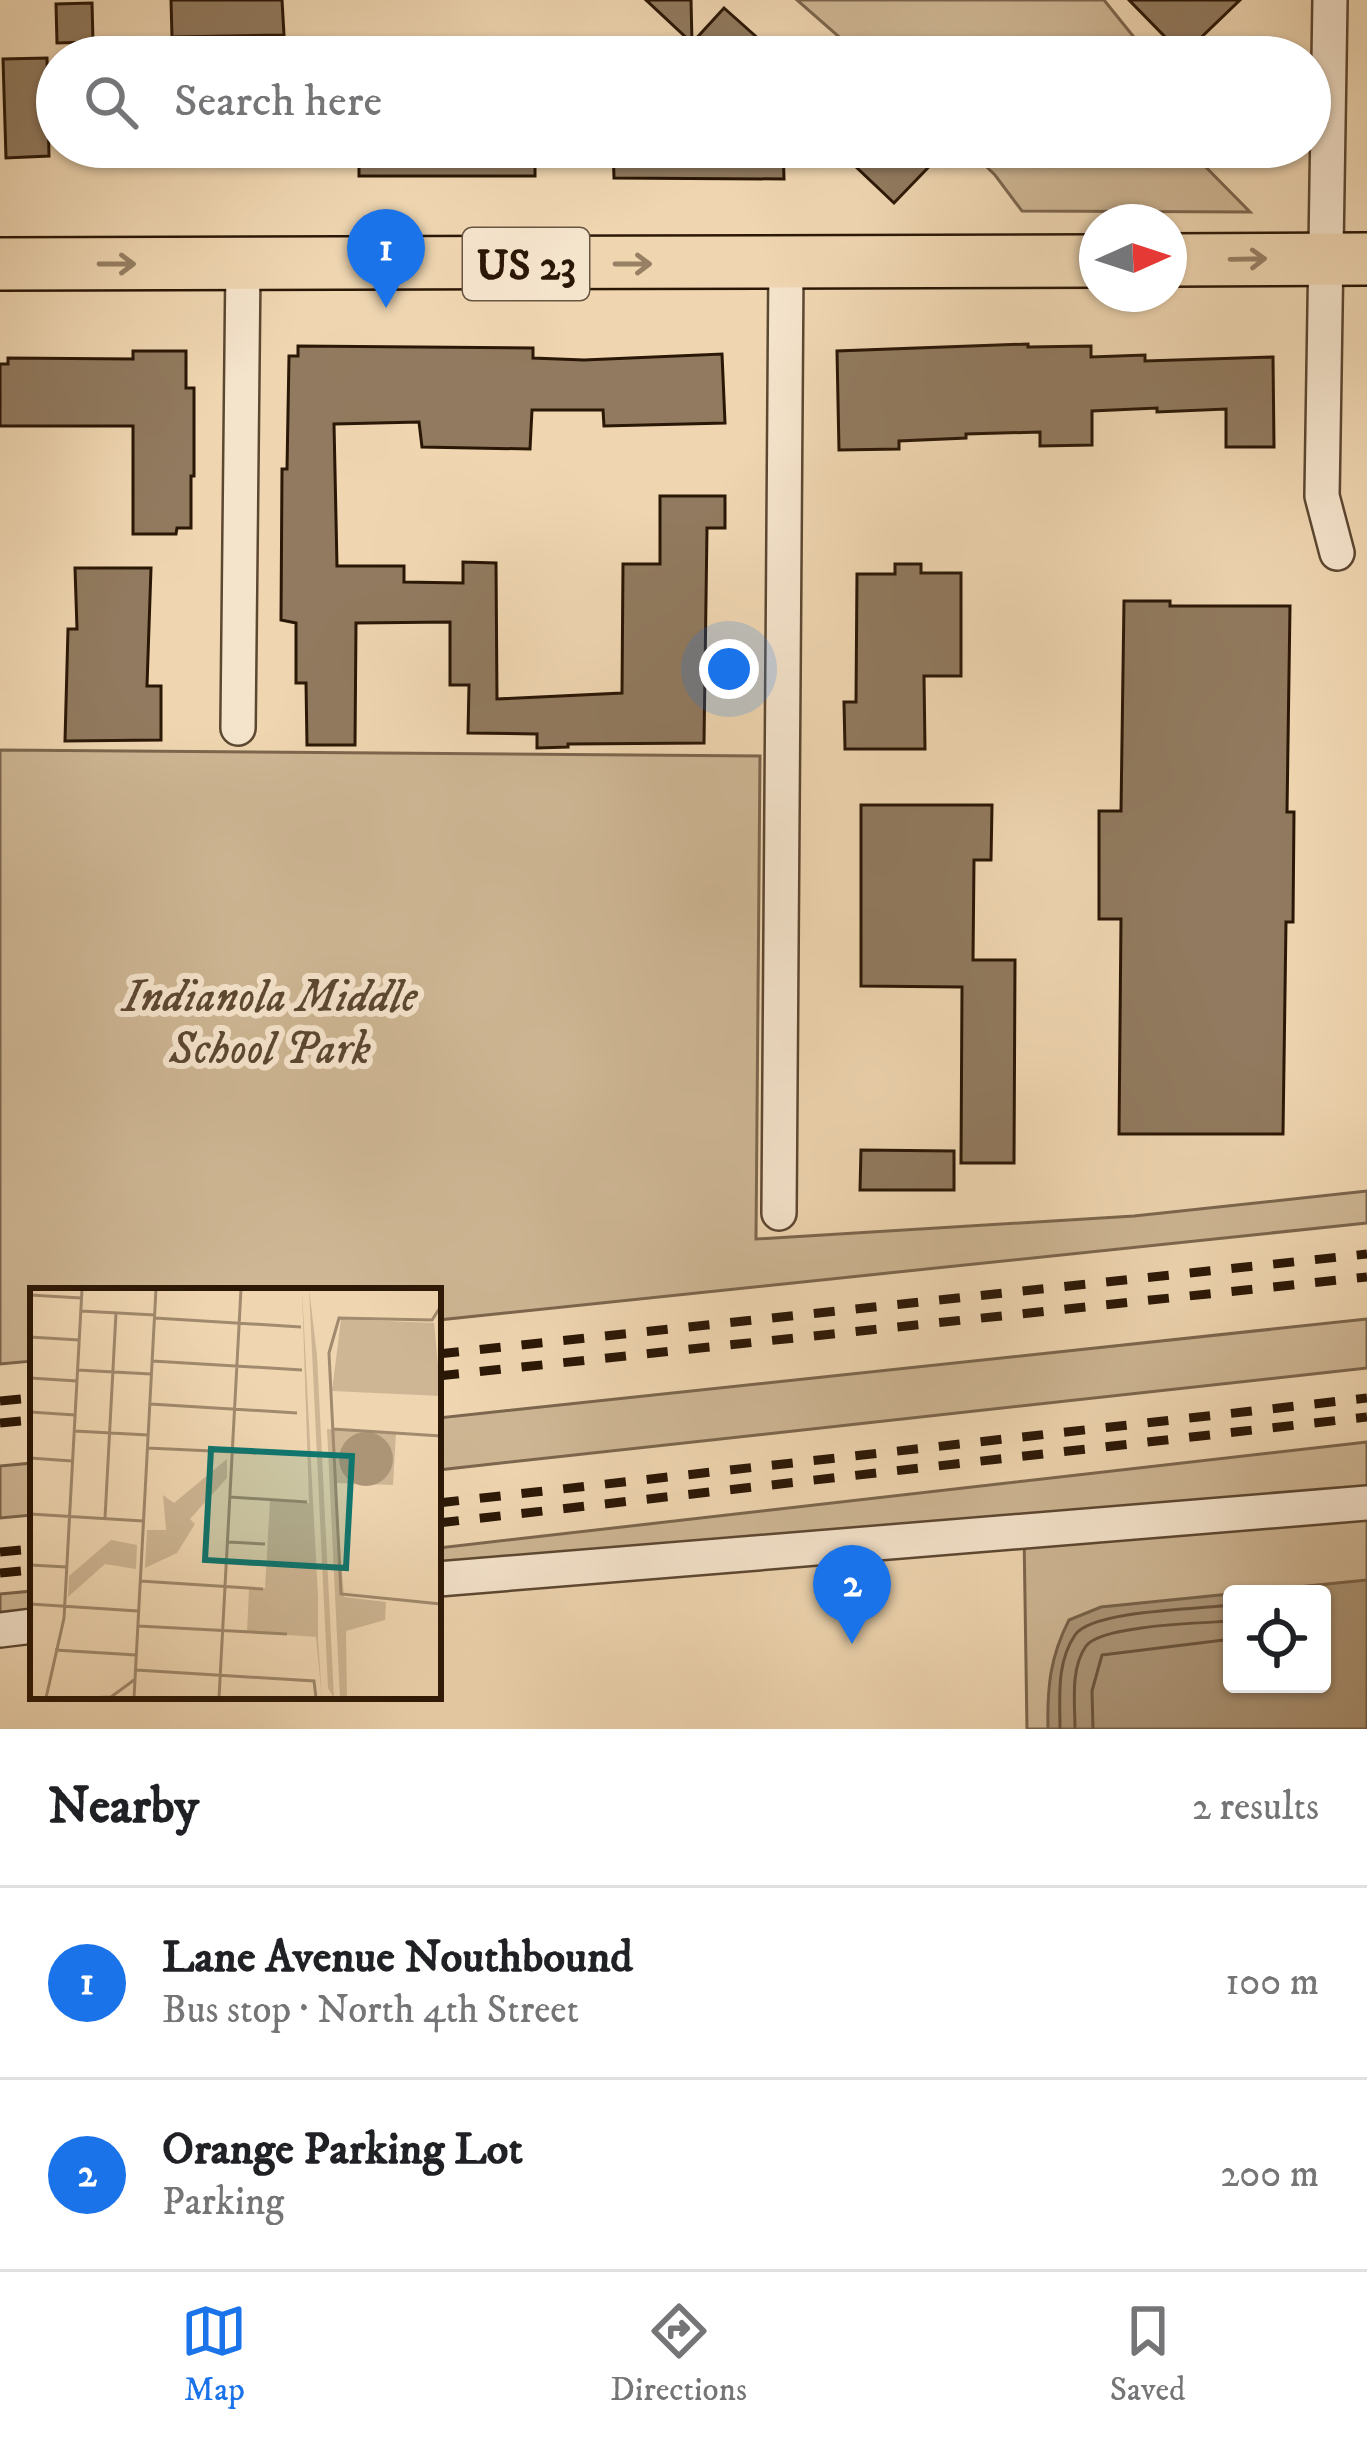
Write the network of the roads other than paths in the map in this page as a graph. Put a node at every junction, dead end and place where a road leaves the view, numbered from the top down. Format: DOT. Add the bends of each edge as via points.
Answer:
graph roads {
  1 [pos="1330,0"];
  2 [pos="1347,258"];
  3 [pos="1187,260"];
  4 [pos="1079,261"];
  5 [pos="0,264"];
  6 [pos="243,265"];
  7 [pos="786,265"];
  8 [pos="1337,553"];
  9 [pos="238,728"];
  10 [pos="779,1213"];
  11 [pos="1367,1503"];
  12 [pos="441,1579"];
  13 [pos="30,1626"];
  14 [pos="0,1630"];
  1 -- 2 [label="street"];
  3 -- 2 [label="main road, one-way"];
  2 -- 8 [label="street" via="1322,496"];
  4 -- 7 [label="main road, US 23"];
  5 -- 6 [label="main road, US 23, one-way"];
  6 -- 7 [label="main road, US 23, one-way"];
  6 -- 9 [label="street"];
  7 -- 10 [label="street"];
  11 -- 12 [label="street"];
  13 -- 14 [label="street"];
}
